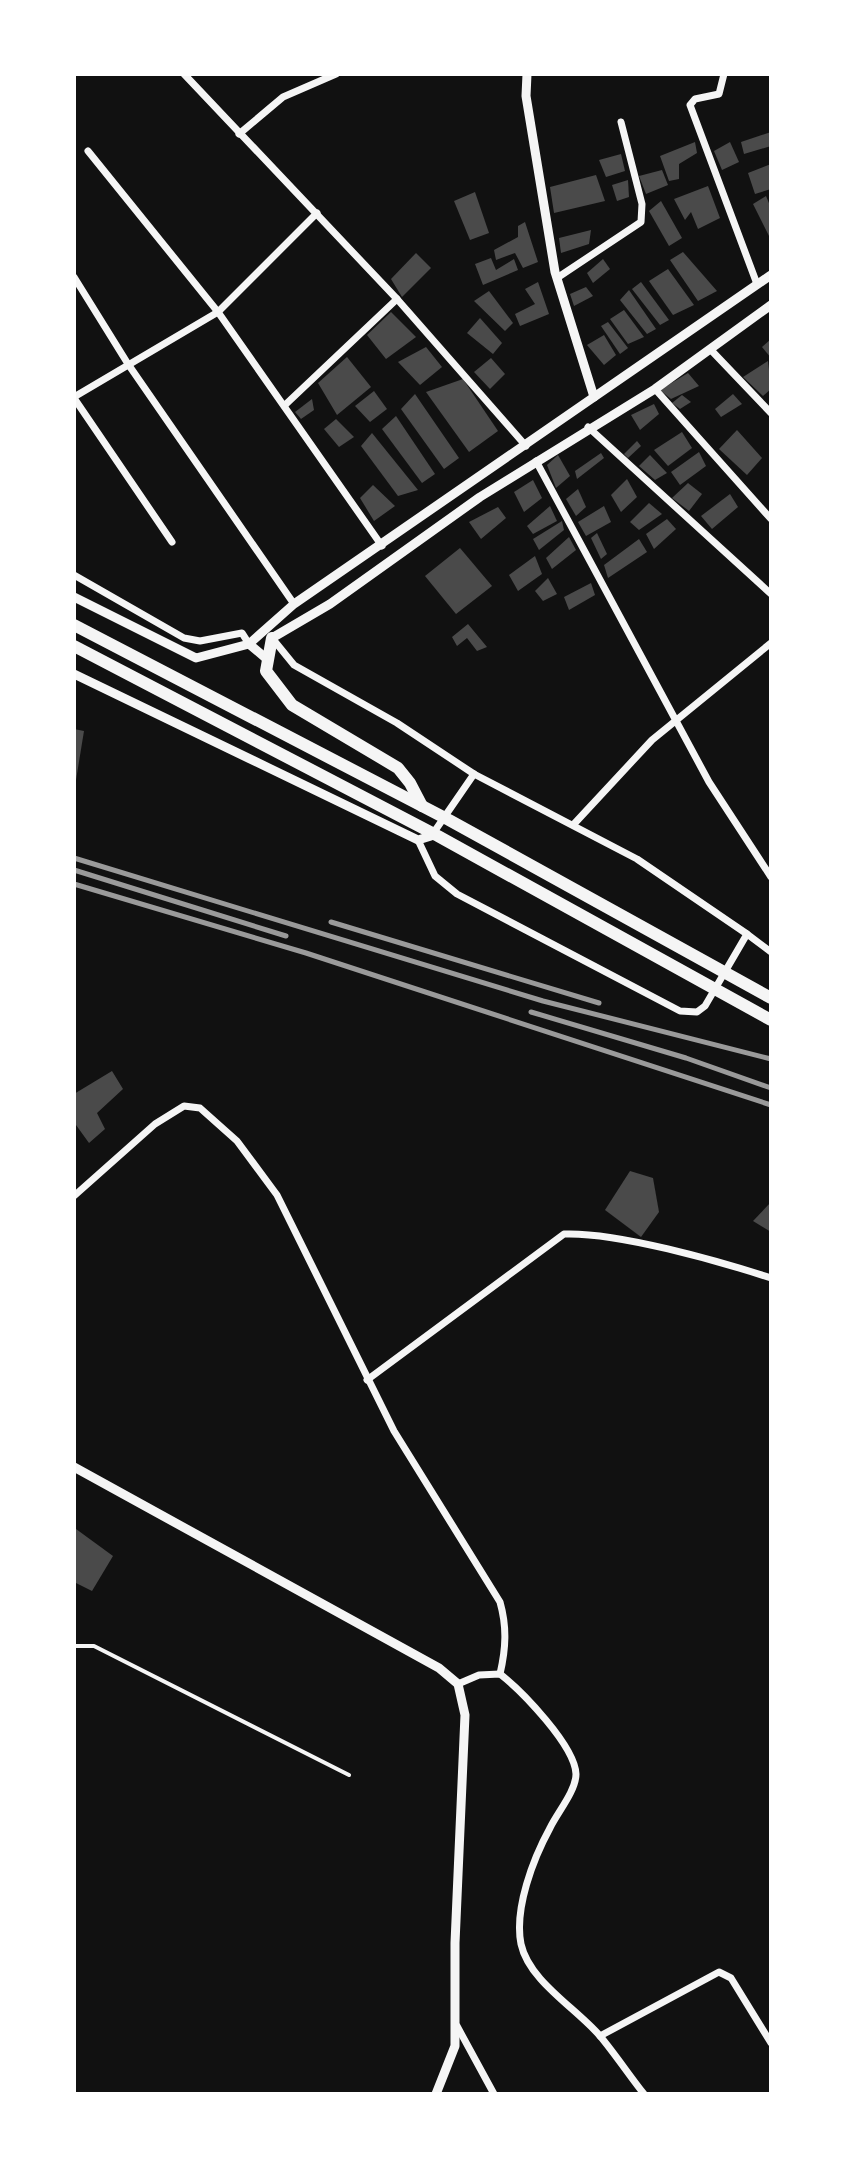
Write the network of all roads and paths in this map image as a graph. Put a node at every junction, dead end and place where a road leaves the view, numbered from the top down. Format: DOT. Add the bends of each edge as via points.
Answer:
graph roads {
  1 [pos="184,74"];
  2 [pos="336,74"];
  3 [pos="527,74"];
  4 [pos="724,74"];
  5 [pos="621,122"];
  6 [pos="239,134"];
  7 [pos="88,151"];
  8 [pos="317,213"];
  9 [pos="771,275"];
  10 [pos="74,277"];
  11 [pos="557,278"];
  12 [pos="757,284"];
  13 [pos="397,299"];
  14 [pos="771,305"];
  15 [pos="218,312"];
  16 [pos="710,349"];
  17 [pos="128,364"];
  18 [pos="655,389"];
  19 [pos="594,397"];
  20 [pos="74,398"];
  21 [pos="285,405"];
  22 [pos="771,413"];
  23 [pos="588,427"];
  24 [pos="526,446"];
  25 [pos="536,461"];
  26 [pos="771,519"];
  27 [pos="172,542"];
  28 [pos="382,546"];
  29 [pos="74,575"];
  30 [pos="771,594"];
  31 [pos="74,597"];
  32 [pos="294,604"];
  33 [pos="74,625"];
  34 [pos="272,638"];
  35 [pos="771,643"];
  36 [pos="249,644"];
  37 [pos="74,646"];
  38 [pos="268,660"];
  39 [pos="74,674"];
  40 [pos="677,718"];
  41 [pos="474,774"];
  42 [pos="422,806"];
  43 [pos="574,824"];
  44 [pos="431,836"];
  45 [pos="418,840"];
  46 [pos="771,877"];
  47 [pos="747,934"];
  48 [pos="771,952"];
  49 [pos="771,998"];
  50 [pos="771,1020"];
  51 [pos="74,1196"];
  52 [pos="771,1278"];
  53 [pos="367,1380"];
  54 [pos="74,1467"];
  55 [pos="74,1646"];
  56 [pos="500,1674"];
  57 [pos="458,1684"];
  58 [pos="349,1775"];
  59 [pos="456,2025"];
  60 [pos="600,2036"];
  61 [pos="771,2043"];
  62 [pos="436,2094"];
  63 [pos="494,2094"];
  64 [pos="644,2094"];
  1 -- 6 [label="street"];
  2 -- 6 [label="street" via="283,97"];
  3 -- 11 [label="street" via="526,96"];
  4 -- 12 [label="street" via="719,94 690,105"];
  5 -- 11 [label="street" via="642,204 641,222"];
  6 -- 8 [label="street"];
  7 -- 15 [label="street"];
  8 -- 13 [label="street"];
  8 -- 15 [label="street"];
  9 -- 12 [label="street"];
  10 -- 17 [label="street"];
  11 -- 19 [label="street"];
  12 -- 19 [label="street"];
  13 -- 21 [label="street"];
  13 -- 24 [label="street"];
  14 -- 16 [label="street"];
  15 -- 17 [label="street"];
  15 -- 21 [label="street"];
  16 -- 18 [label="street"];
  16 -- 22 [label="street"];
  17 -- 20 [label="street"];
  17 -- 32 [label="street"];
  18 -- 23 [label="street"];
  18 -- 26 [label="street"];
  19 -- 24 [label="street"];
  20 -- 27 [label="street"];
  21 -- 28 [label="street"];
  23 -- 25 [label="street"];
  23 -- 30 [label="street"];
  24 -- 28 [label="street"];
  25 -- 34 [label="street" via="330,604"];
  25 -- 40 [label="street"];
  28 -- 32 [label="street"];
  29 -- 36 [label="street" via="184,638 200,641 242,633"];
  31 -- 36 [label="street" via="196,658"];
  32 -- 36 [label="street"];
  33 -- 42 [label="main road"];
  34 -- 38 [label="main road"];
  34 -- 41 [label="street" via="294,665"];
  35 -- 40 [label="street"];
  36 -- 38 [label="street"];
  37 -- 50 [label="main road" via="424,829"];
  38 -- 42 [label="main road" via="266,671 292,705 398,768"];
  39 -- 45 [label="street"];
  40 -- 43 [label="street"];
  40 -- 46 [label="street" via="709,782"];
  41 -- 43 [label="street"];
  41 -- 44 [label="street"];
  42 -- 49 [label="main road"];
  43 -- 47 [label="street" via="637,859"];
  44 -- 45 [label="street"];
  45 -- 47 [label="street" via="435,876 457,894 680,1011 697,1012 705,1006"];
  47 -- 48 [label="street"];
  51 -- 53 [label="street" via="174,1111 200,1108 237,1141 277,1195"];
  52 -- 53 [label="street" via="674,1253 564,1234"];
  53 -- 56 [label="street" via="500,1602 506,1651"];
  54 -- 57 [label="street" via="439,1668"];
  55 -- 58 [label="lane" via="94,1646"];
  56 -- 57 [label="street"];
  56 -- 60 [label="street" via="523,1692 576,1771 526,1892 518,1923 522,1948 537,1974"];
  57 -- 59 [label="street" via="465,1715"];
  59 -- 62 [label="street" via="450,2064"];
  59 -- 63 [label="street"];
  60 -- 61 [label="street" via="719,1972 731,1978"];
  60 -- 64 [label="street"];
}
